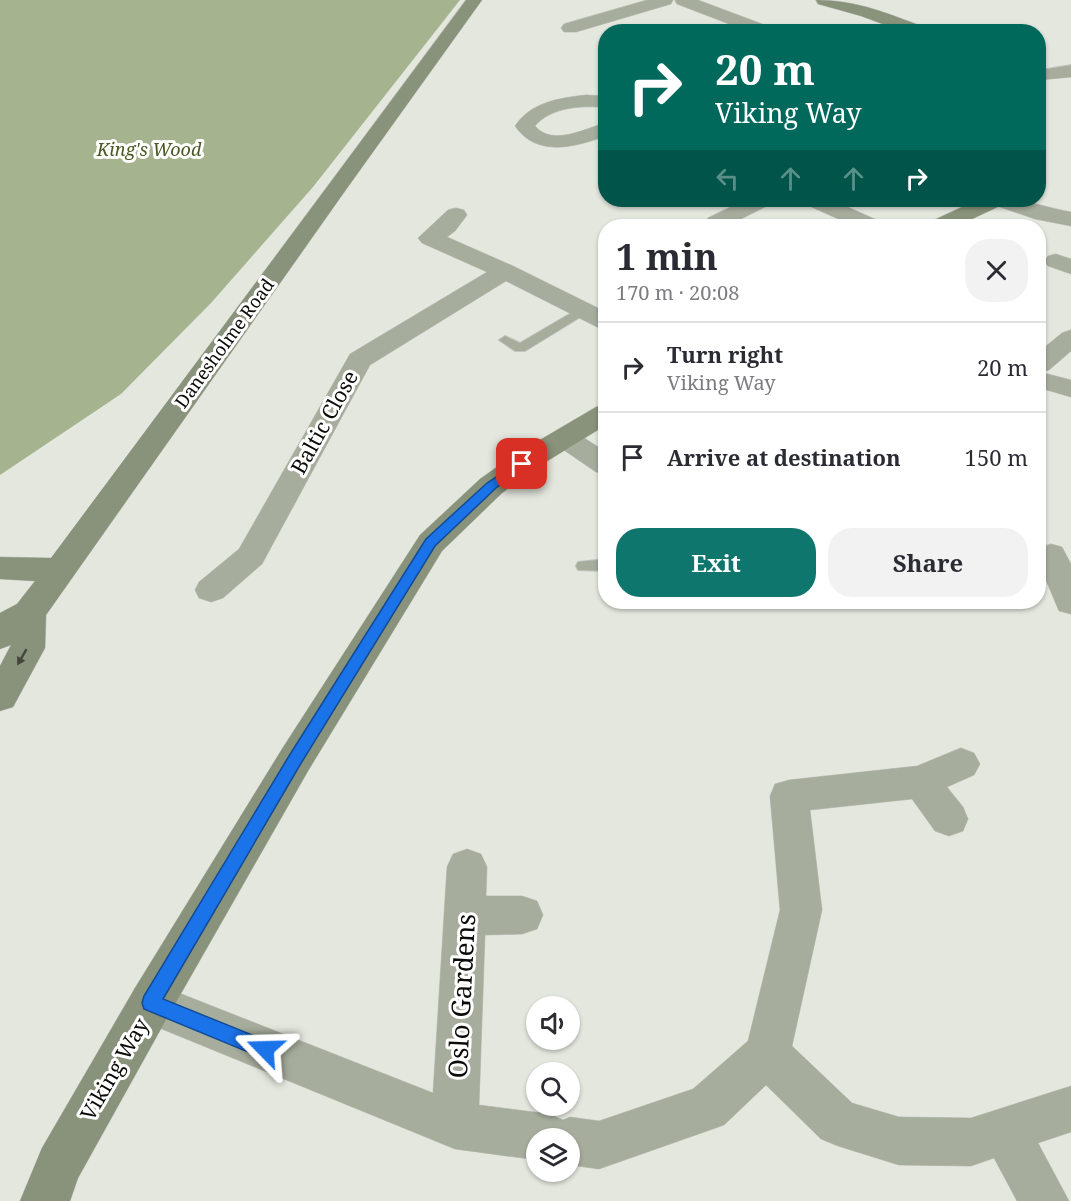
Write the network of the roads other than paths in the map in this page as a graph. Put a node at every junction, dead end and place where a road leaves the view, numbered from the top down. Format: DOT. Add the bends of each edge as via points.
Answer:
graph roads {
  1 [pos="474,0"];
  2 [pos="683,0"];
  3 [pos="824,0"];
  4 [pos="652,2"];
  5 [pos="746,24"];
  6 [pos="899,24"];
  7 [pos="570,28"];
  8 [pos="1071,72"];
  9 [pos="1046,74"];
  10 [pos="598,101"];
  11 [pos="598,132"];
  12 [pos="746,207"];
  13 [pos="830,207"];
  14 [pos="979,207"];
  15 [pos="1022,207"];
  16 [pos="456,214"];
  17 [pos="720,219"];
  18 [pos="856,219"];
  19 [pos="955,219"];
  20 [pos="1071,219"];
  21 [pos="505,271"];
  22 [pos="583,310"];
  23 [pos="598,318"];
  24 [pos="1071,338"];
  25 [pos="505,340"];
  26 [pos="1046,359"];
  27 [pos="1046,382"];
  28 [pos="1071,389"];
  29 [pos="598,418"];
  30 [pos="565,438"];
  31 [pos="598,460"];
  32 [pos="598,565"];
  33 [pos="584,566"];
  34 [pos="0,568"];
  35 [pos="60,570"];
  36 [pos="211,590"];
  37 [pos="29,613"];
  38 [pos="0,636"];
  39 [pos="0,697"];
  40 [pos="961,764"];
  41 [pos="921,782"];
  42 [pos="949,819"];
  43 [pos="467,867"];
  44 [pos="522,915"];
  45 [pos="465,916"];
  46 [pos="151,1003"];
  47 [pos="767,1054"];
  48 [pos="1071,1109"];
  49 [pos="455,1125"];
  50 [pos="1005,1131"];
  51 [pos="526,1135"];
  52 [pos="580,1142"];
  53 [pos="45,1201"];
  54 [pos="1044,1201"];
  1 -- 35 [label="street, Danesholme Road"];
  2 -- 5 [label="street"];
  3 -- 6 [label="street"];
  4 -- 7 [label="street"];
  8 -- 9 [label="street"];
  10 -- 11 [label="street" via="566,103 531,117 525,126 532,134 554,140"];
  12 -- 17 [label="street"];
  13 -- 18 [label="street"];
  14 -- 19 [label="street"];
  15 -- 20 [label="street"];
  16 -- 21 [label="street" via="447,226 422,241"];
  21 -- 22 [label="street"];
  21 -- 36 [label="street, Baltic Close" via="359,360 251,556"];
  22 -- 23 [label="street"];
  22 -- 25 [label="lane" via="520,348"];
  24 -- 26 [label="street"];
  27 -- 28 [label="street"];
  29 -- 30 [label="street, Viking Way"];
  30 -- 31 [label="street"];
  30 -- 46 [label="street, Viking Way" via="491,486 431,543 295,760"];
  32 -- 33 [label="lane"];
  34 -- 35 [label="street"];
  35 -- 37 [label="street, Danesholme Road"];
  37 -- 38 [label="street" via="7,624"];
  37 -- 39 [label="street, one-way" via="28,648"];
  40 -- 41 [label="street"];
  41 -- 42 [label="street"];
  41 -- 47 [label="street" via="789,796 801,910"];
  43 -- 45 [label="street, Oslo Gardens"];
  44 -- 45 [label="street"];
  45 -- 49 [label="street, Oslo Gardens"];
  46 -- 49 [label="street"];
  46 -- 53 [label="street, Viking Way" via="59,1165"];
  47 -- 50 [label="street" via="838,1122 899,1141 971,1142"];
  47 -- 52 [label="street" via="707,1108 600,1145"];
  48 -- 50 [label="street"];
  49 -- 51 [label="street"];
  50 -- 54 [label="street"];
}
